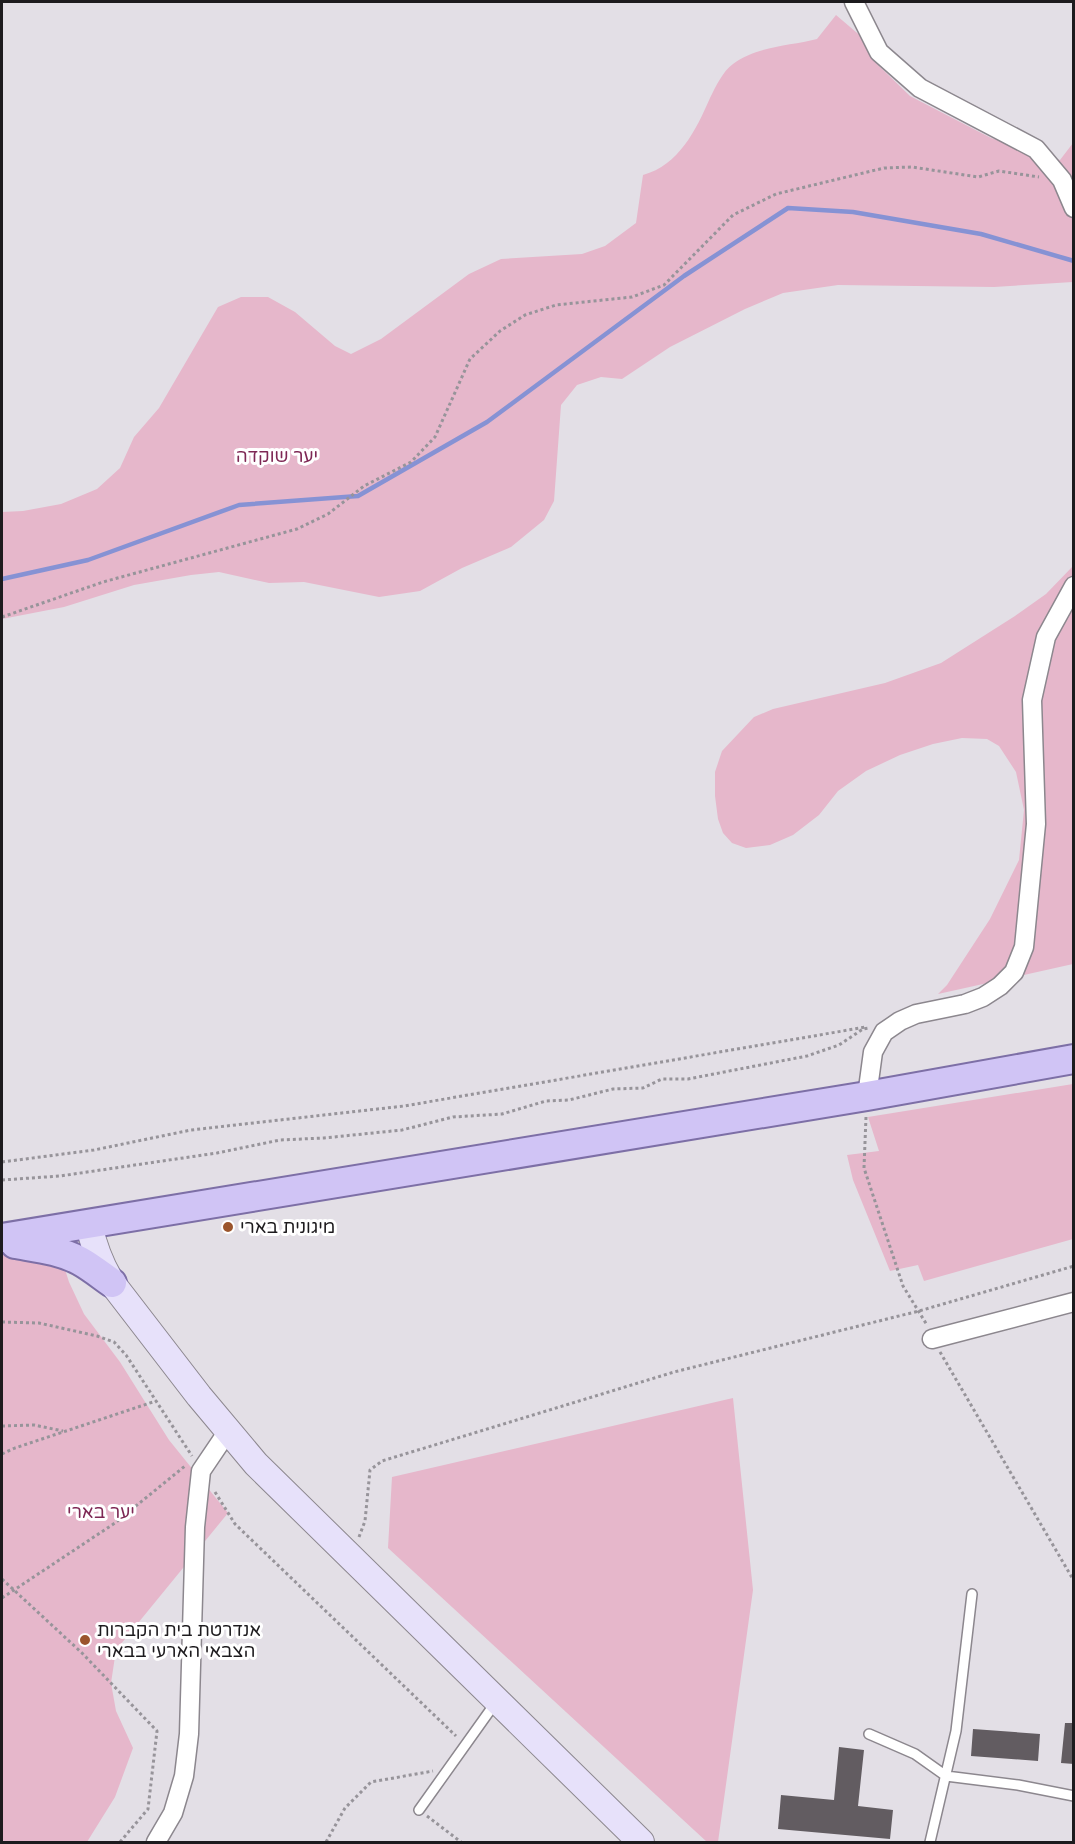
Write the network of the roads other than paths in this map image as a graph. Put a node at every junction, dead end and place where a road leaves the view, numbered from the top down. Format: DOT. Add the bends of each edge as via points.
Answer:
graph roads {
  1 [pos="854,2"];
  2 [pos="1074,208"];
  3 [pos="1074,586"];
  4 [pos="1074,1059"];
  5 [pos="867,1096"];
  6 [pos="89,1225"];
  7 [pos="2,1238"];
  8 [pos="2,1243"];
  9 [pos="112,1283"];
  10 [pos="1074,1302"];
  11 [pos="932,1339"];
  12 [pos="228,1431"];
  13 [pos="972,1594"];
  14 [pos="496,1701"];
  15 [pos="869,1734"];
  16 [pos="946,1776"];
  17 [pos="1074,1796"];
  18 [pos="419,1810"];
  19 [pos="156,1842"];
  20 [pos="641,1842"];
  21 [pos="930,1842"];
  1 -- 2 [label="street" via="879,52 920,88 1036,149 1062,180"];
  3 -- 5 [label="street" via="1046,637 1032,700 1036,824 1024,947 1014,972 983,997 916,1014 884,1032 873,1052"];
  4 -- 5 [label="main road"];
  5 -- 6 [label="main road"];
  6 -- 7 [label="main road"];
  6 -- 9 [label="main road" via="95,1250"];
  8 -- 9 [label="main road" via="62,1254"];
  9 -- 12 [label="main road"];
  10 -- 11 [label="street"];
  12 -- 14 [label="main road" via="256,1464"];
  12 -- 19 [label="street" via="201,1471 195,1527 187,1755 173,1813"];
  13 -- 16 [label="lane" via="956,1731"];
  14 -- 18 [label="lane"];
  14 -- 20 [label="main road"];
  15 -- 16 [label="lane" via="915,1754"];
  16 -- 17 [label="lane"];
  16 -- 21 [label="lane"];
}
